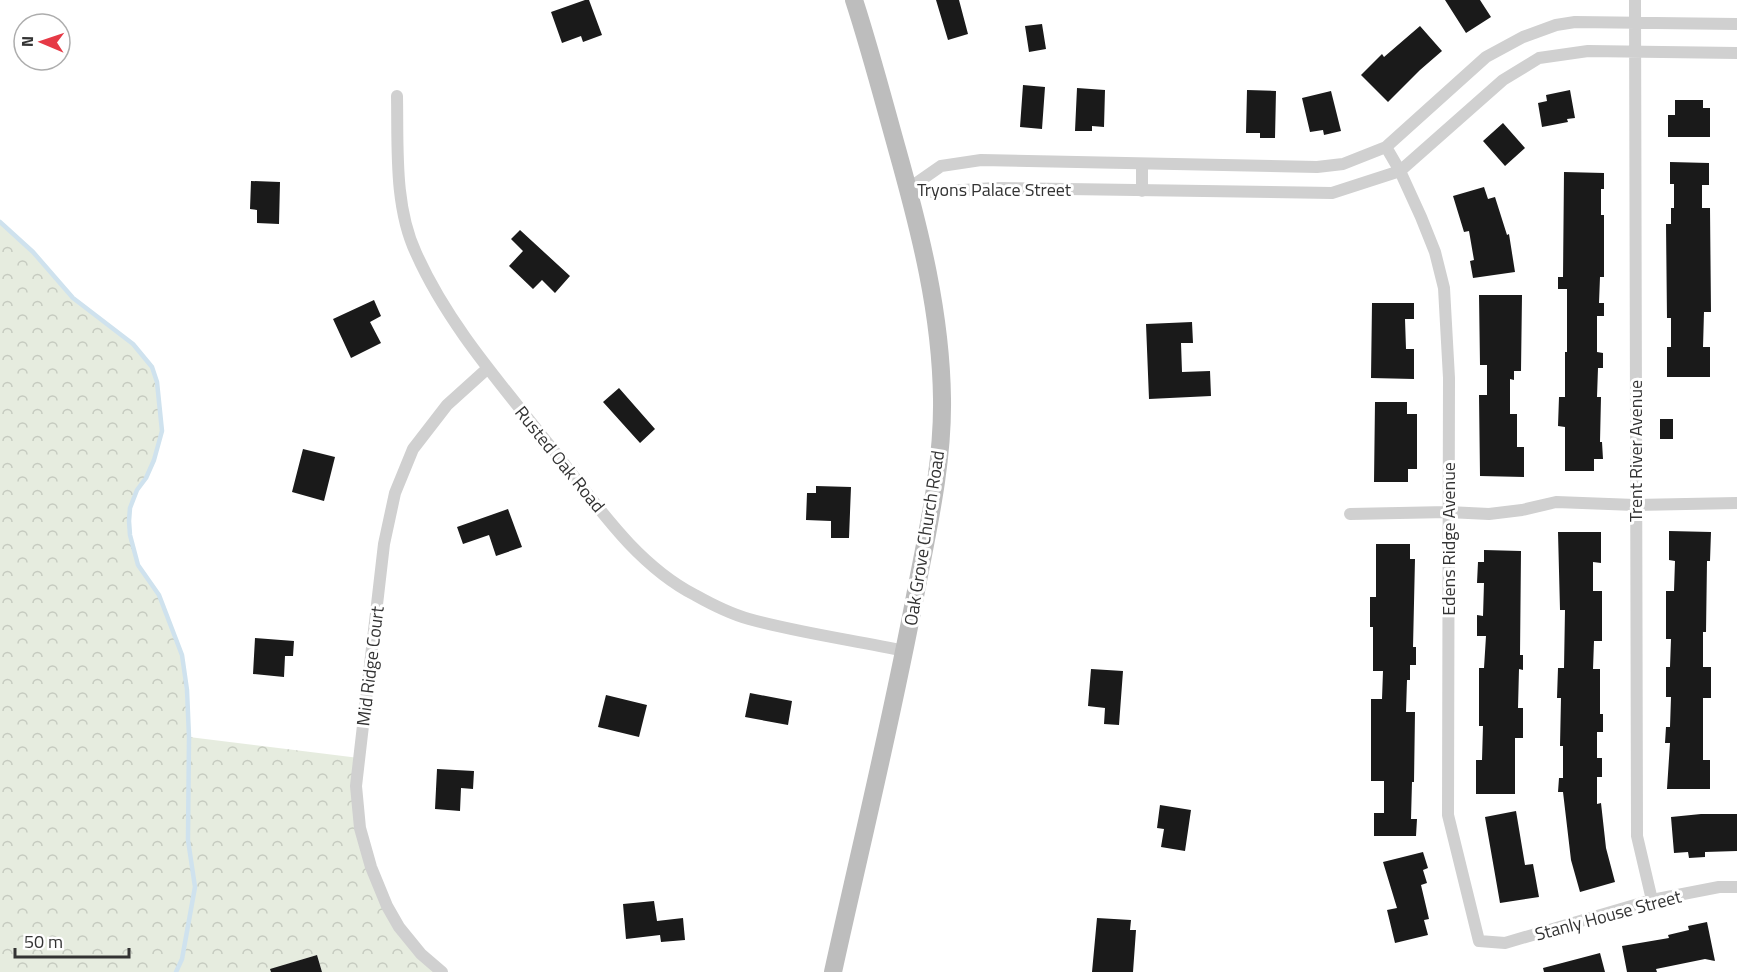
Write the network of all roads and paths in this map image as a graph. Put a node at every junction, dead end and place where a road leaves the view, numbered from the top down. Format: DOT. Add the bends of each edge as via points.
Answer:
graph roads {
  1 [pos="854,0"];
  2 [pos="1635,0"];
  3 [pos="1635,22"];
  4 [pos="1737,24"];
  5 [pos="1635,51"];
  6 [pos="1737,52"];
  7 [pos="396,96"];
  8 [pos="1386,147"];
  9 [pos="1142,164"];
  10 [pos="1400,171"];
  11 [pos="908,189"];
  12 [pos="1142,191"];
  13 [pos="488,368"];
  14 [pos="1737,503"];
  15 [pos="1635,505"];
  16 [pos="1448,512"];
  17 [pos="1350,514"];
  18 [pos="905,651"];
  19 [pos="1737,887"];
  20 [pos="1652,900"];
  21 [pos="1479,941"];
  22 [pos="442,972"];
  23 [pos="833,972"];
  1 -- 11 [label="main road, Oak Grove Church Road"];
  2 -- 3 [label="street, Trent River Avenue"];
  3 -- 4 [label="street, Tryons Palace Street"];
  3 -- 5 [label="street, Trent River Avenue"];
  3 -- 8 [label="street, Tryons Palace Street" via="1566,23 1523,37 1486,57"];
  5 -- 6 [label="street, Tryons Palace Street"];
  5 -- 10 [label="street, Tryons Palace Street" via="1588,51 1539,58 1503,80"];
  5 -- 15 [label="street, Trent River Avenue"];
  7 -- 13 [label="street, Rusted Oak Road" via="403,210 415,253 438,299"];
  8 -- 9 [label="street, Tryons Palace Street" via="1343,164 1317,168"];
  8 -- 10 [label="street, Edens Ridge Avenue"];
  9 -- 11 [label="street, Tryons Palace Street" via="981,160 941,166"];
  9 -- 12 [label="street"];
  10 -- 12 [label="street, Tryons Palace Street" via="1332,194"];
  10 -- 16 [label="street, Edens Ridge Avenue" via="1435,252 1444,288 1449,378"];
  11 -- 12 [label="street, Tryons Palace Street"];
  11 -- 18 [label="main road, Oak Grove Church Road" via="928,268 942,401 937,478"];
  13 -- 18 [label="street, Rusted Oak Road" via="620,534 653,566 693,594 747,618"];
  13 -- 22 [label="street, Mid Ridge Court" via="447,405 413,449 395,493 384,544 356,786 360,828 387,906 421,954"];
  14 -- 15 [label="street"];
  15 -- 16 [label="street" via="1556,502 1489,514"];
  15 -- 20 [label="street, Trent River Avenue" via="1637,836"];
  16 -- 17 [label="street"];
  16 -- 21 [label="street, Edens Ridge Avenue" via="1448,815"];
  18 -- 23 [label="main road, Oak Grove Church Road"];
  19 -- 20 [label="street, Stanly House Street"];
  20 -- 21 [label="street, Stanly House Street" via="1505,942"];
}
